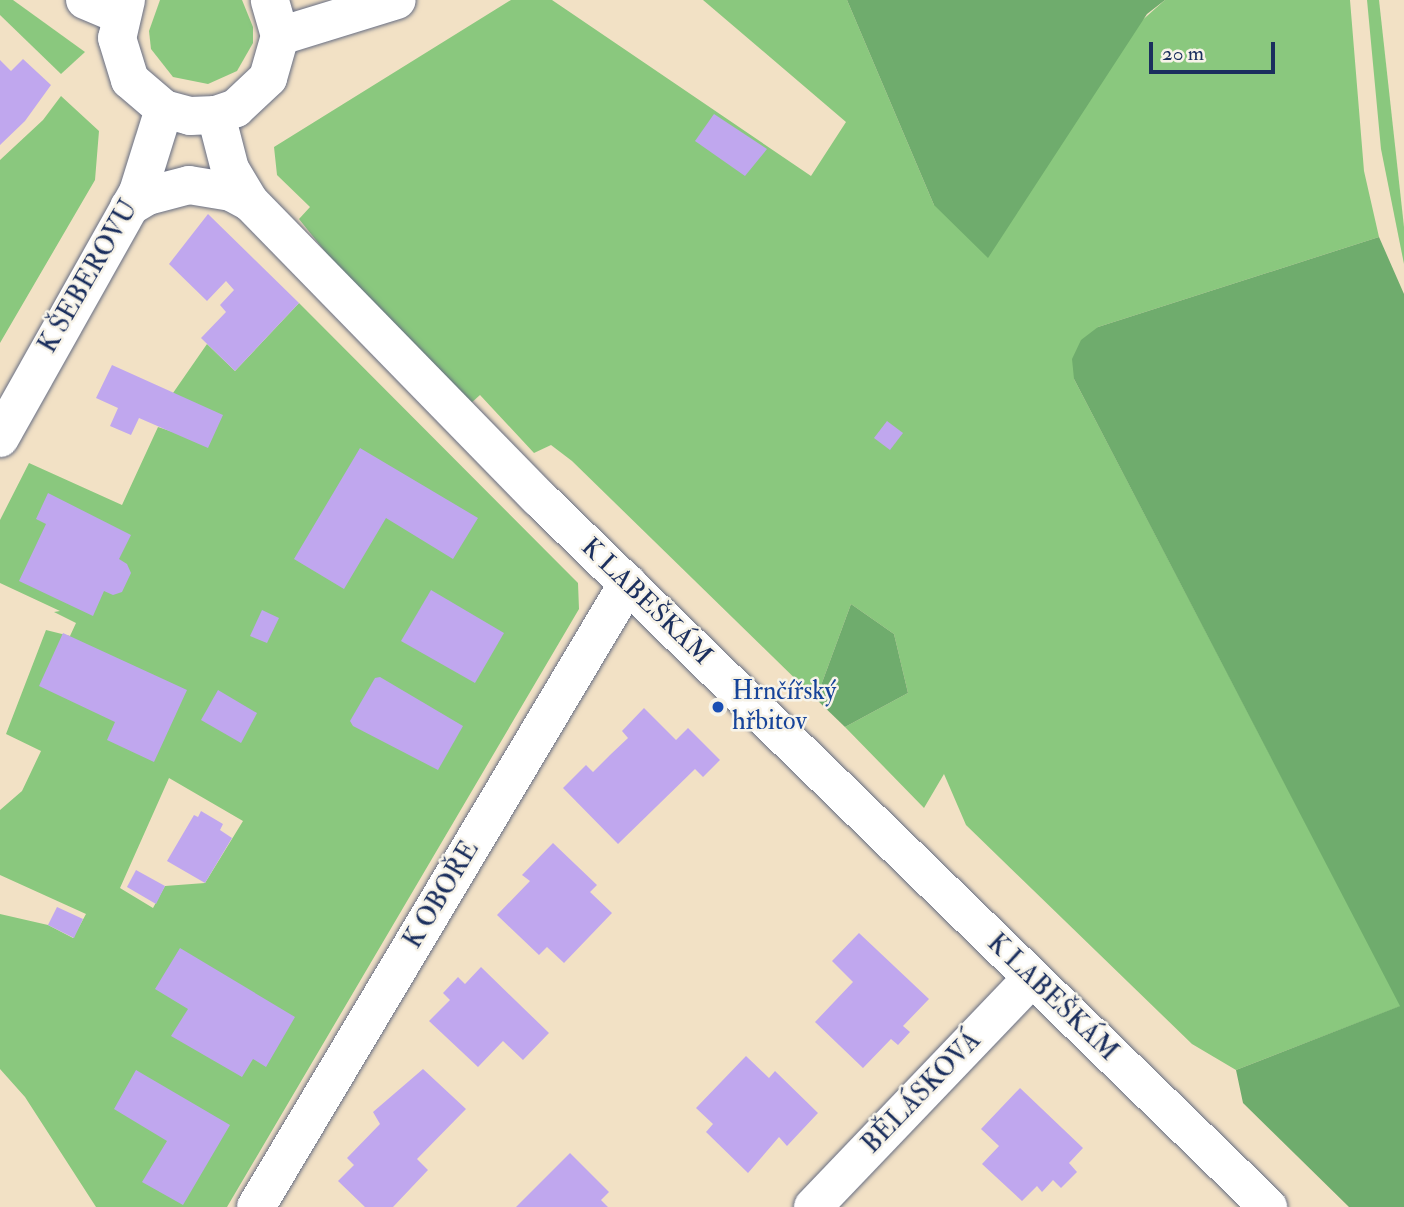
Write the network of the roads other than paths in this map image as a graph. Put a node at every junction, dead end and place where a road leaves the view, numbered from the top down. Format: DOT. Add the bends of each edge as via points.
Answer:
graph roads {
  1 [pos="85,0"];
  2 [pos="271,0"];
  3 [pos="397,0"];
  4 [pos="123,8"];
  5 [pos="280,36"];
  6 [pos="164,109"];
  7 [pos="216,115"];
  8 [pos="250,202"];
  9 [pos="129,207"];
  10 [pos="0,438"];
  11 [pos="628,583"];
  12 [pos="1031,978"];
  13 [pos="256,1207"];
  14 [pos="813,1207"];
  15 [pos="1268,1207"];
  1 -- 4 [label="street"];
  2 -- 5 [label="street"];
  3 -- 5 [label="street"];
  4 -- 6 [label="street" via="121,60 138,89"];
  5 -- 7 [label="street" via="268,78 245,101"];
  6 -- 7 [label="street" via="190,116"];
  6 -- 9 [label="street, K ŠEBEROVU"];
  7 -- 8 [label="street, K LABEŠKÁM" via="230,169"];
  8 -- 9 [label="street" via="231,192 189,185 167,188"];
  8 -- 11 [label="street, K LABEŠKÁM"];
  9 -- 10 [label="street, K ŠEBEROVU"];
  11 -- 12 [label="street, K LABEŠKÁM"];
  11 -- 13 [label="street, K OBOŘE"];
  12 -- 14 [label="street, BĚLÁSKOVÁ"];
  12 -- 15 [label="street, K LABEŠKÁM"];
}
